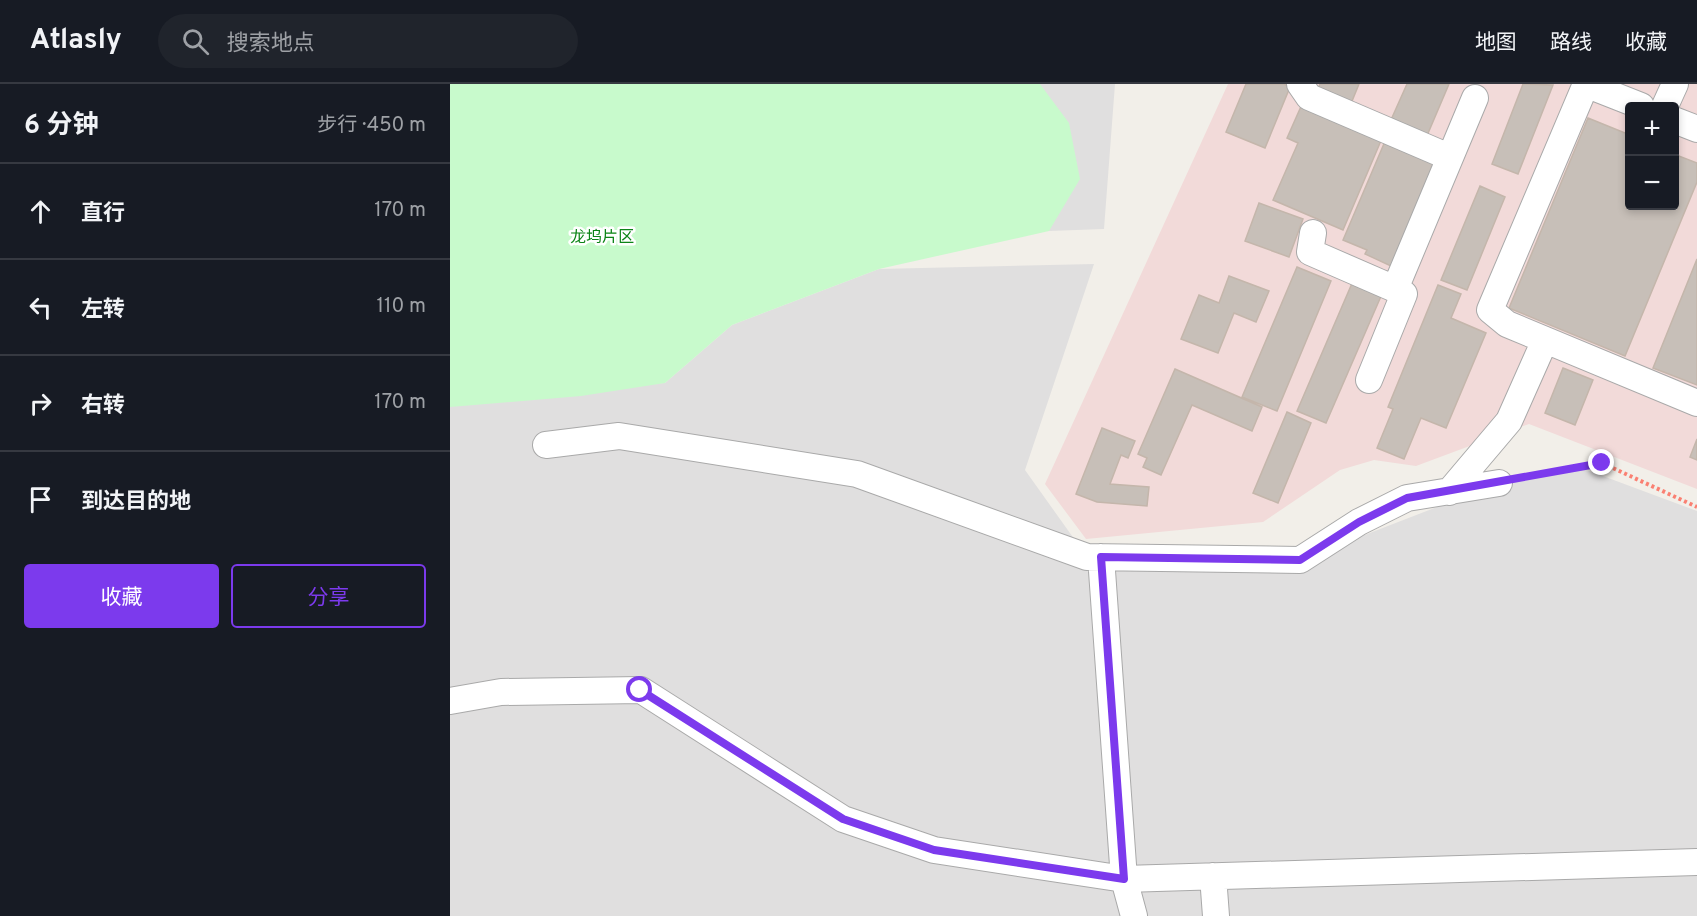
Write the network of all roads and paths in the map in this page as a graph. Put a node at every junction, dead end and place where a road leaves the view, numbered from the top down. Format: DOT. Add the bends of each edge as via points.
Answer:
graph roads {
  1 [pos="1300,84"];
  2 [pos="1585,84"];
  3 [pos="1675,84"];
  4 [pos="1475,98"];
  5 [pos="1631,102"];
  6 [pos="1667,102"];
  7 [pos="1679,122"];
  8 [pos="1697,129"];
  9 [pos="1449,157"];
  10 [pos="1313,233"];
  11 [pos="1395,289"];
  12 [pos="1545,340"];
  13 [pos="1370,380"];
  14 [pos="1697,403"];
  15 [pos="546,445"];
  16 [pos="1499,483"];
  17 [pos="1449,492"];
  18 [pos="1697,507"];
  19 [pos="1101,557"];
  20 [pos="450,701"];
  21 [pos="1697,862"];
  22 [pos="1213,876"];
  23 [pos="1124,879"];
  24 [pos="1134,916"];
  25 [pos="1216,916"];
  1 -- 9 [label="street" via="1308,97"];
  2 -- 5 [label="street"];
  2 -- 12 [label="street" via="1490,310 1507,324"];
  3 -- 6 [label="street"];
  4 -- 9 [label="street"];
  7 -- 8 [label="street"];
  9 -- 11 [label="street"];
  10 -- 11 [label="street" via="1310,252"];
  11 -- 13 [label="street" via="1404,294"];
  12 -- 14 [label="street"];
  12 -- 17 [label="street" via="1509,421"];
  15 -- 19 [label="street" via="619,436 858,474 1087,557"];
  16 -- 17 [label="street"];
  16 -- 18 [label="path" via="1602,463"];
  17 -- 19 [label="street" via="1407,498 1359,522 1300,560"];
  19 -- 23 [label="street"];
  20 -- 23 [label="street" via="501,692 640,690 843,819 934,850"];
  21 -- 22 [label="street"];
  22 -- 23 [label="street"];
  22 -- 25 [label="street"];
  23 -- 24 [label="street"];
}
